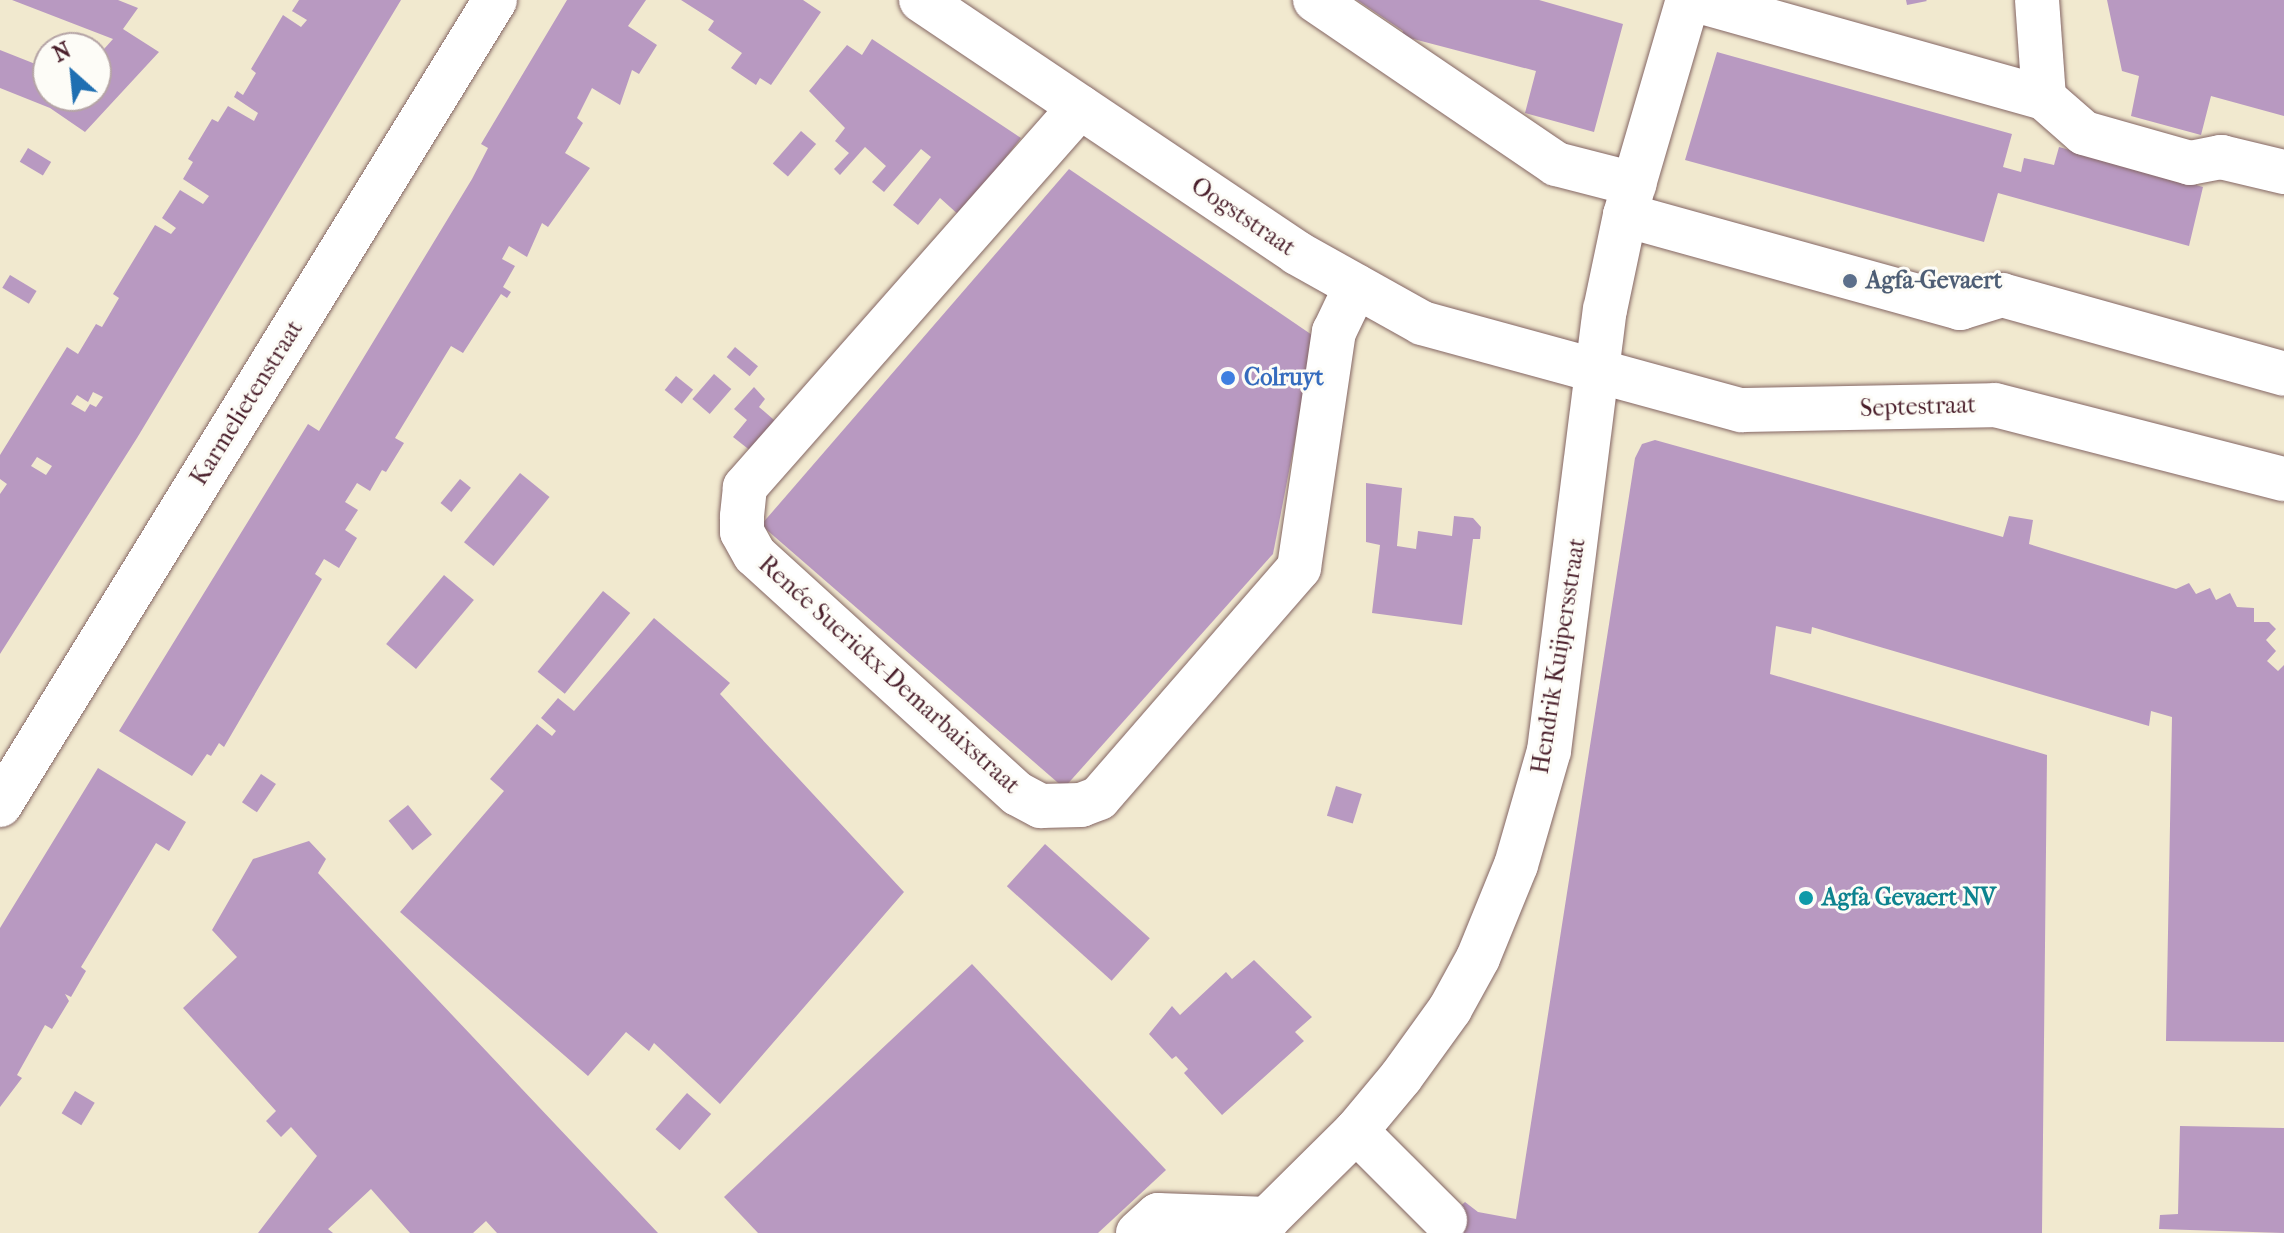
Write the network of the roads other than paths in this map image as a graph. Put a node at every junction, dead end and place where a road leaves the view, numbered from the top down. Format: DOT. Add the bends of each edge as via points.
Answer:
graph roads {
  1 [pos="495,0"];
  2 [pos="921,0"];
  3 [pos="1315,0"];
  4 [pos="1688,0"];
  5 [pos="1695,0"];
  6 [pos="2037,0"];
  7 [pos="1822,16"];
  8 [pos="2044,98"];
  9 [pos="1080,107"];
  10 [pos="2284,172"];
  11 [pos="1629,200"];
  12 [pos="1356,286"];
  13 [pos="1596,371"];
  14 [pos="2284,374"];
  15 [pos="2284,479"];
  16 [pos="0,805"];
  17 [pos="1356,1131"];
  18 [pos="1445,1220"];
  19 [pos="1260,1226"];
  20 [pos="1138,1233"];
  1 -- 16 [label="street, Karmelietenstraat"];
  2 -- 9 [label="street, Oogststraat"];
  3 -- 11 [label="street" via="1556,164"];
  4 -- 11 [label="street, Hendrik Kuijpersstraat"];
  5 -- 7 [label="street"];
  6 -- 8 [label="street"];
  7 -- 8 [label="street"];
  8 -- 10 [label="street" via="2084,133 2190,163 2221,157"];
  9 -- 12 [label="street, Oogststraat" via="1297,253"];
  9 -- 12 [label="street, Renée Suerickx-Demarbaixstraat" via="745,487 742,517 742,532 755,555 1018,794 1041,806 1081,805 1099,798 1299,568 1334,332"];
  11 -- 13 [label="street, Hendrik Kuijpersstraat"];
  11 -- 14 [label="street" via="1960,308 2002,295"];
  12 -- 13 [label="street, Oogststraat" via="1422,323"];
  13 -- 15 [label="street, Septestraat" via="1741,410 1995,405"];
  13 -- 17 [label="street, Hendrik Kuijpersstraat" via="1593,436 1549,751 1516,865 1450,1009"];
  17 -- 18 [label="street"];
  17 -- 19 [label="street, Hendrik Kuijpersstraat"];
  19 -- 20 [label="street" via="1158,1215"];
}
